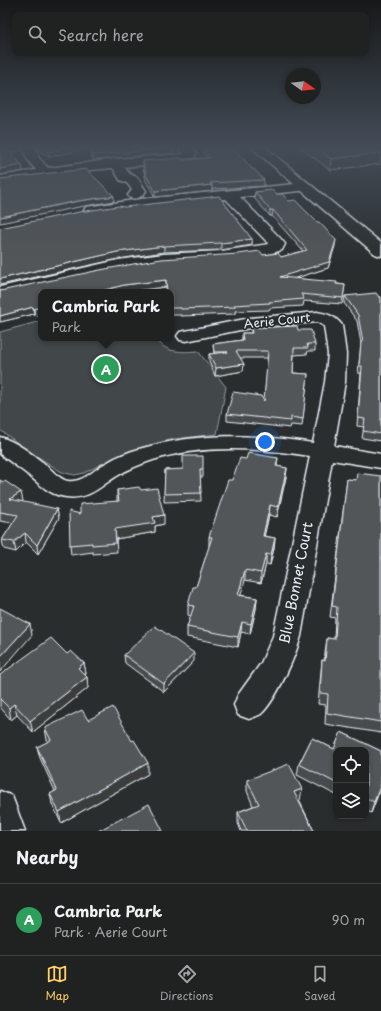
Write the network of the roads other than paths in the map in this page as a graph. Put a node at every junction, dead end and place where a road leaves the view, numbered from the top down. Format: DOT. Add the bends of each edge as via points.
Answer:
graph roads {
  1 [pos="129,186"];
  2 [pos="303,186"];
  3 [pos="312,186"];
  4 [pos="313,186"];
  5 [pos="132,190"];
  6 [pos="230,195"];
  7 [pos="79,212"];
  8 [pos="381,234"];
  9 [pos="381,251"];
  10 [pos="0,292"];
  11 [pos="186,336"];
  12 [pos="0,444"];
  13 [pos="322,452"];
  14 [pos="381,461"];
  15 [pos="249,705"];
  16 [pos="0,808"];
  17 [pos="7,831"];
  1 -- 5 [label="street"];
  2 -- 6 [label="street" via="281,191"];
  3 -- 9 [label="main road"];
  4 -- 8 [label="main road"];
  5 -- 6 [label="street"];
  5 -- 7 [label="street"];
  6 -- 10 [label="street" via="275,241 277,247 239,254 118,265"];
  11 -- 13 [label="street, Aerie Court" via="250,323 318,317 328,320 333,325 338,364"];
  12 -- 13 [label="street" via="50,482 61,488 76,489 89,486 127,462 188,444 244,441"];
  13 -- 14 [label="street"];
  13 -- 15 [label="street, Blue Bonnet Court" via="287,636 273,672"];
  16 -- 17 [label="street"];
}
